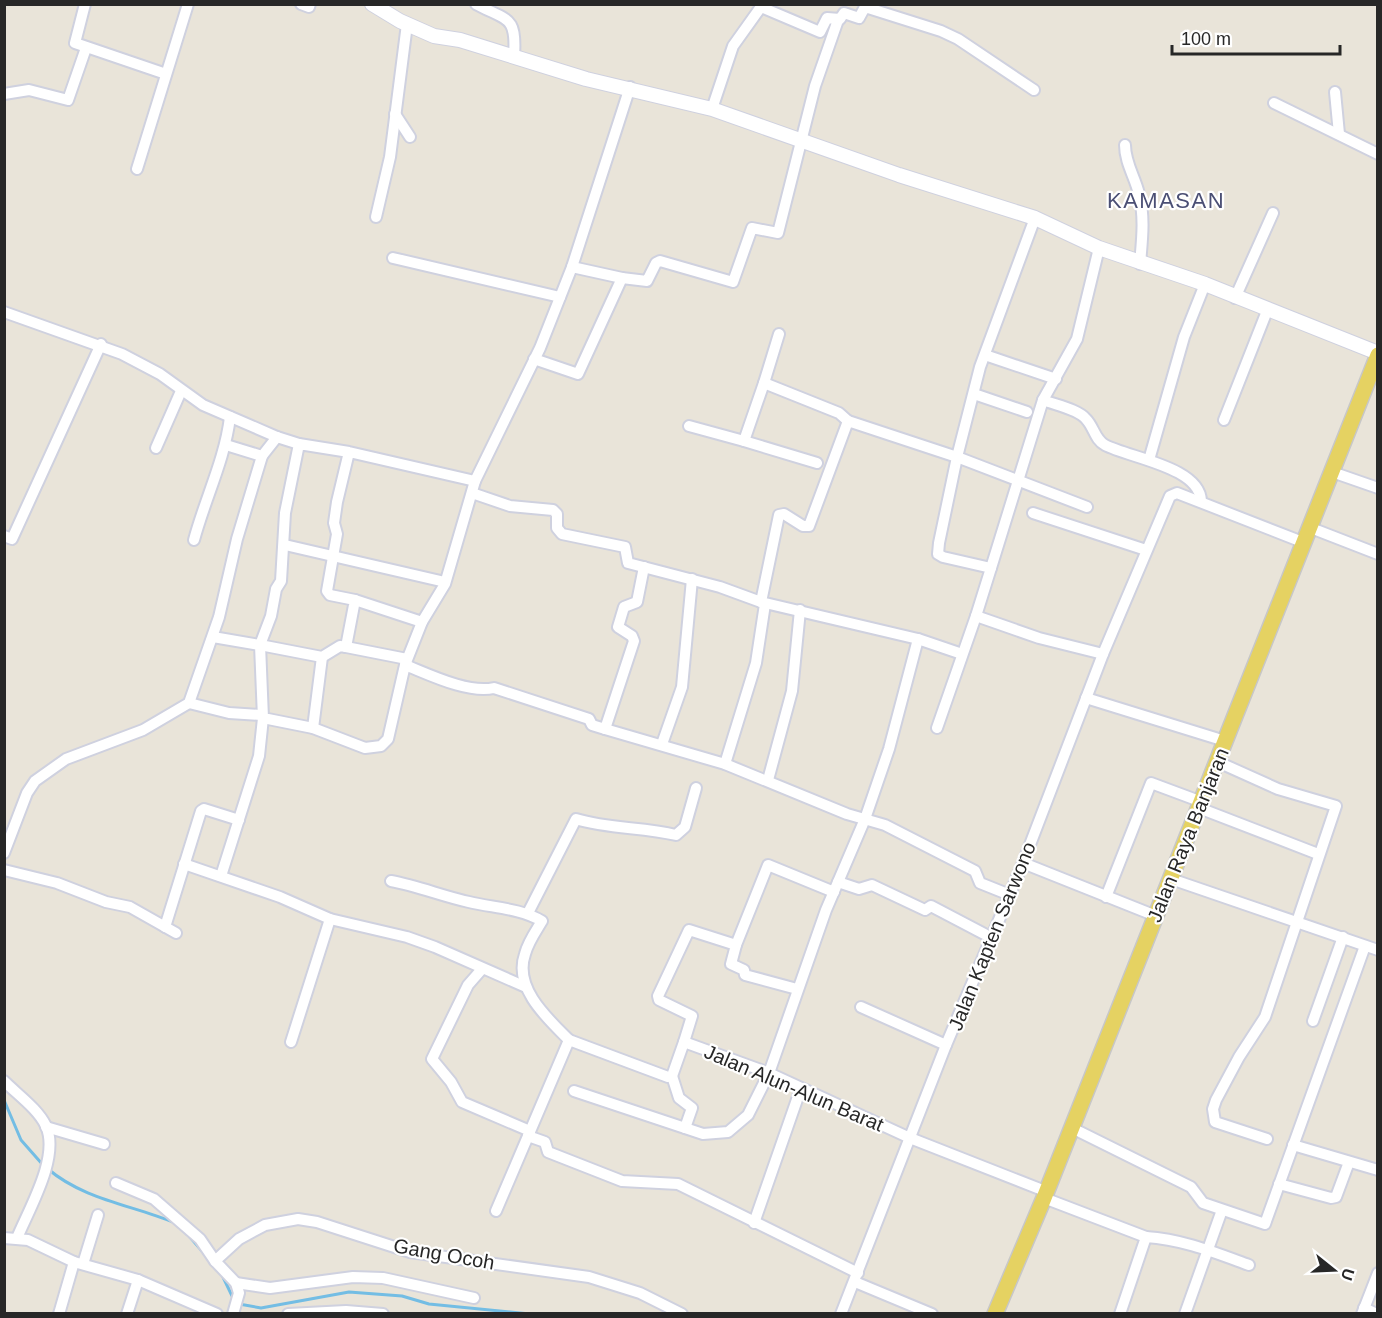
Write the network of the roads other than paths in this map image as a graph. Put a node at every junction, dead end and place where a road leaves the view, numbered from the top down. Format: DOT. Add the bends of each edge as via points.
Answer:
graph roads {
  1 [pos="85,4"];
  2 [pos="188,4"];
  3 [pos="302,4"];
  4 [pos="310,4"];
  5 [pos="372,4"];
  6 [pos="476,4"];
  7 [pos="509,4"];
  8 [pos="762,6"];
  9 [pos="498,14"];
  10 [pos="838,20"];
  11 [pos="407,24"];
  12 [pos="86,48"];
  13 [pos="514,56"];
  14 [pos="166,74"];
  15 [pos="630,87"];
  16 [pos="1034,90"];
  17 [pos="1335,92"];
  18 [pos="4,94"];
  19 [pos="1274,103"];
  20 [pos="712,109"];
  21 [pos="395,114"];
  22 [pos="1339,134"];
  23 [pos="410,137"];
  24 [pos="802,142"];
  25 [pos="1125,145"];
  26 [pos="1377,154"];
  27 [pos="137,169"];
  28 [pos="1273,213"];
  29 [pos="376,218"];
  30 [pos="1035,218"];
  31 [pos="1099,248"];
  32 [pos="393,258"];
  33 [pos="1140,264"];
  34 [pos="572,267"];
  35 [pos="622,278"];
  36 [pos="1204,284"];
  37 [pos="560,297"];
  38 [pos="1235,298"];
  39 [pos="1267,311"];
  40 [pos="4,312"];
  41 [pos="779,334"];
  42 [pos="101,344"];
  43 [pos="1377,354"];
  44 [pos="985,355"];
  45 [pos="534,359"];
  46 [pos="1056,379"];
  47 [pos="764,383"];
  48 [pos="181,391"];
  49 [pos="974,394"];
  50 [pos="1043,400"];
  51 [pos="1027,412"];
  52 [pos="230,417"];
  53 [pos="1224,420"];
  54 [pos="848,421"];
  55 [pos="689,426"];
  56 [pos="276,437"];
  57 [pos="744,441"];
  58 [pos="299,444"];
  59 [pos="226,445"];
  60 [pos="156,448"];
  61 [pos="349,452"];
  62 [pos="262,456"];
  63 [pos="957,457"];
  64 [pos="1149,460"];
  65 [pos="817,463"];
  66 [pos="1332,472"];
  67 [pos="475,481"];
  68 [pos="1020,481"];
  69 [pos="1377,488"];
  70 [pos="472,493"];
  71 [pos="1201,496"];
  72 [pos="1087,507"];
  73 [pos="1033,513"];
  74 [pos="4,536"];
  75 [pos="1308,536"];
  76 [pos="194,540"];
  77 [pos="285,545"];
  78 [pos="1377,554"];
  79 [pos="333,555"];
  80 [pos="1144,555"];
  81 [pos="644,567"];
  82 [pos="991,568"];
  83 [pos="692,579"];
  84 [pos="445,582"];
  85 [pos="355,600"];
  86 [pos="763,603"];
  87 [pos="800,610"];
  88 [pos="976,616"];
  89 [pos="422,622"];
  90 [pos="213,638"];
  91 [pos="918,639"];
  92 [pos="260,645"];
  93 [pos="346,647"];
  94 [pos="962,654"];
  95 [pos="1103,654"];
  96 [pos="322,657"];
  97 [pos="406,662"];
  98 [pos="1086,698"];
  99 [pos="189,703"];
  100 [pos="262,716"];
  101 [pos="313,728"];
  102 [pos="937,728"];
  103 [pos="605,729"];
  104 [pos="1225,741"];
  105 [pos="662,744"];
  106 [pos="1218,762"];
  107 [pos="724,764"];
  108 [pos="768,780"];
  109 [pos="696,788"];
  110 [pos="1201,805"];
  111 [pos="865,819"];
  112 [pos="239,820"];
  113 [pos="4,853"];
  114 [pos="1318,854"];
  115 [pos="1023,863"];
  116 [pos="184,864"];
  117 [pos="4,870"];
  118 [pos="221,876"];
  119 [pos="1171,879"];
  120 [pos="391,882"];
  121 [pos="836,887"];
  122 [pos="1010,895"];
  123 [pos="1106,897"];
  124 [pos="528,913"];
  125 [pos="1156,916"];
  126 [pos="330,919"];
  127 [pos="1297,921"];
  128 [pos="165,927"];
  129 [pos="176,933"];
  130 [pos="1343,937"];
  131 [pos="992,938"];
  132 [pos="736,945"];
  133 [pos="1365,946"];
  134 [pos="1377,950"];
  135 [pos="482,969"];
  136 [pos="526,987"];
  137 [pos="797,989"];
  138 [pos="861,1007"];
  139 [pos="1313,1021"];
  140 [pos="569,1040"];
  141 [pos="291,1042"];
  142 [pos="684,1042"];
  143 [pos="946,1045"];
  144 [pos="769,1073"];
  145 [pos="672,1076"];
  146 [pos="4,1081"];
  147 [pos="801,1088"];
  148 [pos="574,1091"];
  149 [pos="46,1127"];
  150 [pos="685,1128"];
  151 [pos="1071,1128"];
  152 [pos="529,1133"];
  153 [pos="910,1138"];
  154 [pos="1267,1139"];
  155 [pos="104,1144"];
  156 [pos="1293,1145"];
  157 [pos="1349,1162"];
  158 [pos="1377,1170"];
  159 [pos="116,1183"];
  160 [pos="1279,1184"];
  161 [pos="1045,1194"];
  162 [pos="1221,1210"];
  163 [pos="496,1211"];
  164 [pos="98,1215"];
  165 [pos="754,1223"];
  166 [pos="1146,1237"];
  167 [pos="4,1238"];
  168 [pos="17,1238"];
  169 [pos="1206,1250"];
  170 [pos="215,1261"];
  171 [pos="79,1263"];
  172 [pos="1249,1265"];
  173 [pos="1377,1273"];
  174 [pos="856,1278"];
  175 [pos="138,1280"];
  176 [pos="238,1288"];
  177 [pos="474,1299"];
  178 [pos="195,1309"];
  179 [pos="1363,1311"];
  180 [pos="233,1312"];
  181 [pos="59,1314"];
  182 [pos="127,1314"];
  183 [pos="217,1314"];
  184 [pos="288,1314"];
  185 [pos="383,1314"];
  186 [pos="682,1314"];
  187 [pos="841,1314"];
  188 [pos="932,1314"];
  189 [pos="995,1314"];
  190 [pos="1120,1314"];
  191 [pos="1185,1314"];
  192 [pos="1377,1314"];
  1 -- 12 [label="street" via="74,39"];
  2 -- 14 [label="street"];
  3 -- 4 [label="street"];
  5 -- 11 [label="street"];
  6 -- 9 [label="street"];
  7 -- 9 [label="street"];
  8 -- 10 [label="street" via="820,32 827,18"];
  8 -- 20 [label="street" via="733,46"];
  9 -- 13 [label="street" via="511,22 515,32"];
  10 -- 16 [label="street" via="844,13 860,18 865,7 941,31"];
  10 -- 24 [label="street"];
  11 -- 13 [label="street" via="434,36"];
  11 -- 21 [label="street"];
  12 -- 14 [label="street"];
  12 -- 18 [label="street" via="68,100 29,90"];
  13 -- 15 [label="street" via="586,79"];
  14 -- 27 [label="street"];
  15 -- 20 [label="street"];
  15 -- 34 [label="street"];
  17 -- 22 [label="street"];
  19 -- 22 [label="street"];
  20 -- 24 [label="street"];
  21 -- 23 [label="street"];
  21 -- 29 [label="street"];
  22 -- 26 [label="street"];
  24 -- 30 [label="street"];
  24 -- 35 [label="street" via="780,230 775,233 752,228 733,282 660,261 647,281"];
  25 -- 33 [label="street" via="1143,216"];
  28 -- 38 [label="street"];
  30 -- 31 [label="street"];
  30 -- 44 [label="street"];
  31 -- 33 [label="street"];
  31 -- 46 [label="street" via="1077,339"];
  32 -- 37 [label="street"];
  33 -- 36 [label="street"];
  34 -- 35 [label="street"];
  34 -- 37 [label="street"];
  35 -- 45 [label="street" via="578,374"];
  36 -- 38 [label="street"];
  36 -- 64 [label="street" via="1184,337"];
  37 -- 45 [label="street"];
  38 -- 39 [label="street"];
  39 -- 43 [label="street"];
  39 -- 53 [label="street"];
  40 -- 42 [label="street"];
  41 -- 47 [label="street"];
  42 -- 48 [label="street" via="160,374"];
  42 -- 74 [label="street" via="12,539"];
  43 -- 66 [label="main road, Jalan Raya Banjaran"];
  44 -- 46 [label="street"];
  44 -- 49 [label="street"];
  45 -- 67 [label="street"];
  46 -- 50 [label="street"];
  47 -- 54 [label="street" via="839,413"];
  47 -- 57 [label="street"];
  48 -- 52 [label="street"];
  48 -- 60 [label="street"];
  49 -- 51 [label="street"];
  49 -- 63 [label="street"];
  50 -- 64 [label="street" via="1082,416 1103,445"];
  50 -- 68 [label="street"];
  52 -- 56 [label="street"];
  52 -- 59 [label="street"];
  54 -- 63 [label="street"];
  54 -- 86 [label="street" via="809,526 779,515"];
  55 -- 57 [label="street"];
  56 -- 58 [label="street"];
  56 -- 62 [label="street"];
  57 -- 65 [label="street"];
  58 -- 61 [label="street"];
  58 -- 77 [label="street" via="285,513"];
  59 -- 62 [label="street"];
  59 -- 76 [label="street"];
  61 -- 67 [label="street"];
  61 -- 79 [label="street" via="337,502"];
  62 -- 90 [label="street"];
  63 -- 68 [label="street"];
  63 -- 82 [label="street" via="938,554"];
  64 -- 71 [label="street" via="1193,481"];
  66 -- 69 [label="street"];
  66 -- 75 [label="main road, Jalan Raya Banjaran"];
  67 -- 70 [label="street"];
  68 -- 72 [label="street"];
  68 -- 82 [label="street"];
  70 -- 81 [label="street" via="510,506 556,511 556,528 562,534 625,547 627,562"];
  70 -- 84 [label="street"];
  71 -- 75 [label="street"];
  71 -- 80 [label="street, Jalan Kapten Sarwono" via="1172,494"];
  73 -- 80 [label="street"];
  75 -- 78 [label="street"];
  75 -- 104 [label="main road, Jalan Raya Banjaran"];
  77 -- 79 [label="street"];
  77 -- 92 [label="street" via="281,581"];
  79 -- 84 [label="street"];
  79 -- 85 [label="street" via="327,593"];
  80 -- 95 [label="street, Jalan Kapten Sarwono"];
  81 -- 83 [label="street"];
  81 -- 103 [label="street" via="637,602 624,607 618,627 634,641"];
  82 -- 88 [label="street"];
  83 -- 86 [label="street"];
  83 -- 105 [label="street" via="682,687"];
  84 -- 89 [label="street"];
  85 -- 89 [label="street"];
  85 -- 93 [label="street"];
  86 -- 87 [label="street"];
  86 -- 107 [label="street" via="756,663"];
  87 -- 91 [label="street"];
  87 -- 108 [label="street" via="792,691"];
  88 -- 94 [label="street"];
  88 -- 95 [label="street" via="1039,638"];
  89 -- 97 [label="street"];
  90 -- 92 [label="street"];
  90 -- 99 [label="street"];
  91 -- 94 [label="street"];
  91 -- 111 [label="street" via="898,722"];
  92 -- 96 [label="street"];
  92 -- 100 [label="street"];
  93 -- 96 [label="street" via="340,646"];
  93 -- 97 [label="street"];
  94 -- 102 [label="street"];
  95 -- 98 [label="street, Jalan Kapten Sarwono"];
  96 -- 101 [label="street"];
  97 -- 101 [label="street" via="388,739 381,746 365,748"];
  97 -- 103 [label="street" via="438,679 478,689 494,688 589,719 592,725"];
  98 -- 104 [label="street"];
  98 -- 115 [label="street, Jalan Kapten Sarwono"];
  99 -- 100 [label="street"];
  99 -- 113 [label="street" via="143,730 66,759 35,781"];
  100 -- 101 [label="street"];
  100 -- 112 [label="street" via="259,756"];
  103 -- 105 [label="street"];
  104 -- 106 [label="main road, Jalan Raya Banjaran"];
  105 -- 107 [label="street"];
  106 -- 110 [label="main road, Jalan Raya Banjaran"];
  106 -- 114 [label="street" via="1278,789 1336,806"];
  107 -- 108 [label="street"];
  108 -- 111 [label="street"];
  109 -- 124 [label="street" via="685,827 676,835 576,819"];
  110 -- 114 [label="street"];
  110 -- 119 [label="main road, Jalan Raya Banjaran"];
  110 -- 123 [label="street" via="1151,783"];
  111 -- 121 [label="street"];
  111 -- 122 [label="street" via="907,834 975,871 980,883"];
  112 -- 116 [label="street" via="201,810"];
  112 -- 118 [label="street"];
  114 -- 127 [label="street"];
  115 -- 122 [label="street, Jalan Kapten Sarwono"];
  115 -- 123 [label="street"];
  116 -- 118 [label="street"];
  116 -- 128 [label="street"];
  117 -- 128 [label="street" via="130,907"];
  118 -- 126 [label="street"];
  119 -- 125 [label="main road, Jalan Raya Banjaran"];
  119 -- 127 [label="street"];
  120 -- 124 [label="street"];
  121 -- 131 [label="street" via="857,889 870,885 926,910 930,905"];
  121 -- 132 [label="street" via="768,865"];
  121 -- 137 [label="street"];
  122 -- 131 [label="street, Jalan Kapten Sarwono"];
  123 -- 125 [label="street"];
  124 -- 136 [label="street" via="542,921 524,955"];
  125 -- 151 [label="main road, Jalan Raya Banjaran"];
  126 -- 135 [label="street" via="407,937"];
  126 -- 141 [label="street"];
  127 -- 130 [label="street"];
  127 -- 154 [label="street" via="1265,1017 1213,1109 1215,1122"];
  128 -- 129 [label="street"];
  130 -- 133 [label="street"];
  130 -- 139 [label="street"];
  131 -- 143 [label="street, Jalan Kapten Sarwono"];
  132 -- 137 [label="street" via="731,965 744,970 745,975"];
  132 -- 142 [label="street" via="691,930 686,934 658,999 692,1016"];
  133 -- 134 [label="street"];
  133 -- 156 [label="street"];
  135 -- 136 [label="street"];
  135 -- 152 [label="street" via="468,985 432,1059 452,1082 462,1102"];
  136 -- 140 [label="street" via="543,1013"];
  137 -- 144 [label="street"];
  138 -- 143 [label="street"];
  140 -- 145 [label="street"];
  140 -- 152 [label="street"];
  142 -- 144 [label="street, Jalan Alun-Alun Barat"];
  142 -- 145 [label="street, Jalan Alun-Alun Barat"];
  143 -- 153 [label="street, Jalan Kapten Sarwono"];
  144 -- 147 [label="street, Jalan Alun-Alun Barat"];
  144 -- 150 [label="street" via="748,1115 728,1132 703,1134"];
  145 -- 150 [label="street" via="679,1098 692,1108"];
  146 -- 149 [label="street"];
  147 -- 153 [label="street, Jalan Alun-Alun Barat"];
  147 -- 165 [label="street"];
  148 -- 150 [label="street"];
  149 -- 155 [label="street"];
  149 -- 168 [label="street" via="49,1157"];
  151 -- 161 [label="main road, Jalan Raya Banjaran"];
  151 -- 162 [label="street" via="1191,1187 1200,1201"];
  152 -- 163 [label="street"];
  152 -- 165 [label="street" via="545,1143 548,1152 622,1181 678,1184"];
  153 -- 161 [label="street, Jalan Alun-Alun Barat"];
  153 -- 174 [label="street, Jalan Kapten Sarwono"];
  156 -- 157 [label="street"];
  156 -- 160 [label="street"];
  157 -- 158 [label="street"];
  157 -- 160 [label="street" via="1340,1193 1331,1198"];
  159 -- 170 [label="street" via="154,1199 200,1239"];
  160 -- 162 [label="street" via="1264,1225"];
  161 -- 166 [label="street, Jalan Alun-Alun Barat"];
  161 -- 189 [label="main road, Jalan Raya Banjaran"];
  162 -- 169 [label="street"];
  164 -- 171 [label="street"];
  165 -- 174 [label="street"];
  166 -- 169 [label="street, Jalan Alun-Alun Barat"];
  166 -- 190 [label="street"];
  167 -- 168 [label="street"];
  168 -- 171 [label="street"];
  169 -- 172 [label="street, Jalan Alun-Alun Barat"];
  169 -- 191 [label="street"];
  170 -- 176 [label="street"];
  170 -- 186 [label="street, Gang Ocoh" via="239,1239 265,1225 298,1219 410,1252 590,1277 640,1293"];
  171 -- 175 [label="street"];
  171 -- 181 [label="street"];
  173 -- 179 [label="street"];
  174 -- 187 [label="street, Jalan Kapten Sarwono"];
  174 -- 188 [label="street"];
  175 -- 178 [label="street"];
  175 -- 182 [label="street"];
  176 -- 177 [label="street" via="270,1288 353,1277 383,1278"];
  176 -- 180 [label="street"];
  178 -- 183 [label="street"];
  179 -- 192 [label="street"];
  184 -- 185 [label="street"];
}
